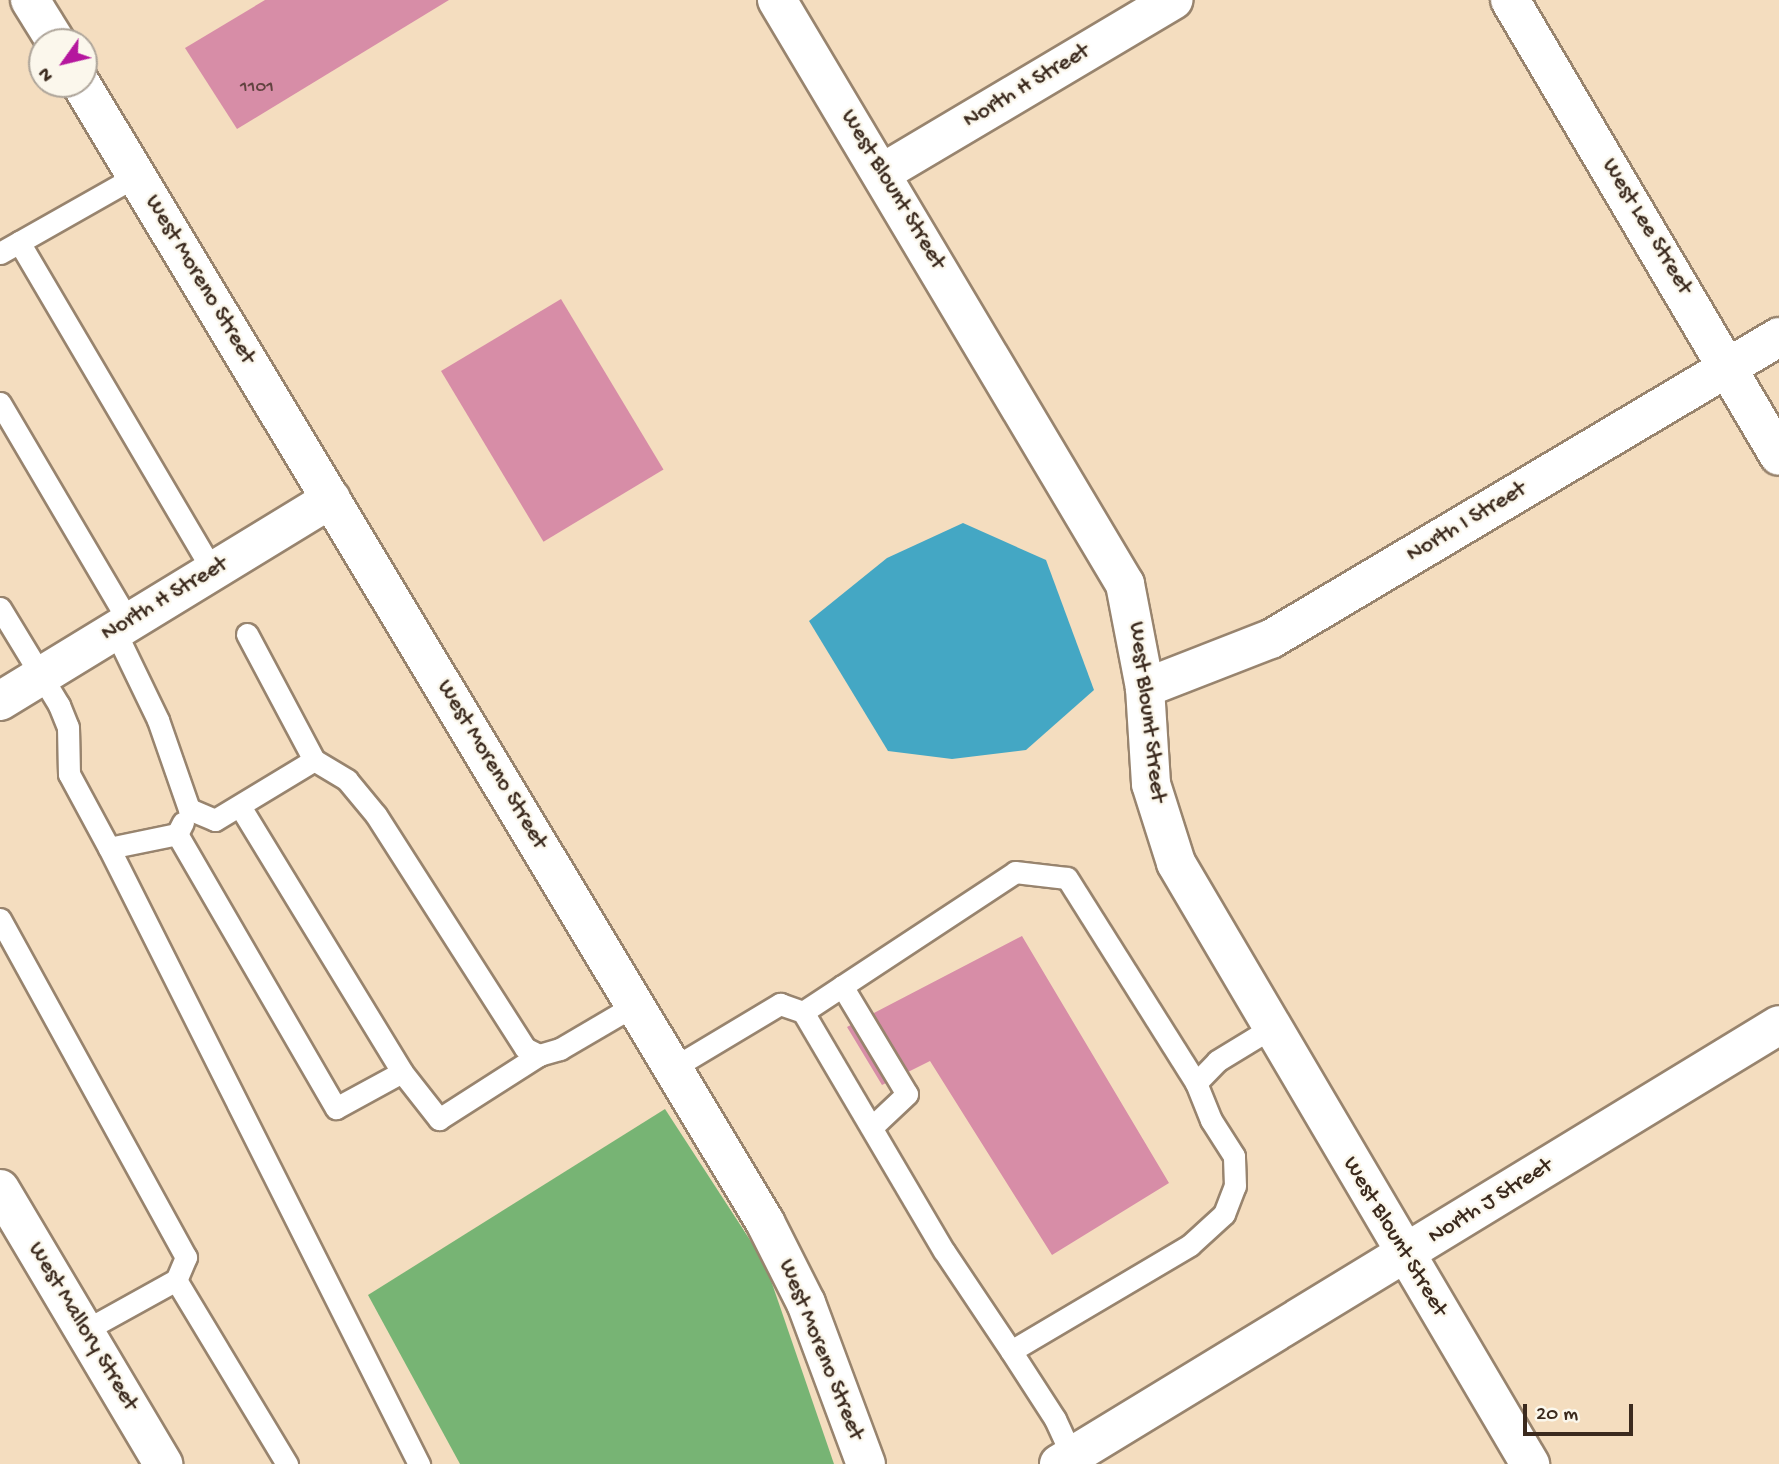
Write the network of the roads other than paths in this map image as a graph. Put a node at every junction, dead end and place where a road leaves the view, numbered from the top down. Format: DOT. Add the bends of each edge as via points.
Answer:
graph roads {
  1 [pos="30,0"];
  2 [pos="777,0"];
  3 [pos="1172,0"];
  4 [pos="1510,0"];
  5 [pos="47,28"];
  6 [pos="89,98"];
  7 [pos="882,173"];
  8 [pos="136,176"];
  9 [pos="19,242"];
  10 [pos="0,253"];
  11 [pos="1779,337"];
  12 [pos="1727,368"];
  13 [pos="0,403"];
  14 [pos="1779,456"];
  15 [pos="331,499"];
  16 [pos="213,572"];
  17 [pos="2,617"];
  18 [pos="122,627"];
  19 [pos="247,634"];
  20 [pos="41,676"];
  21 [pos="1145,688"];
  22 [pos="0,701"];
  23 [pos="314,760"];
  24 [pos="189,808"];
  25 [pos="242,808"];
  26 [pos="177,834"];
  27 [pos="109,848"];
  28 [pos="0,919"];
  29 [pos="842,986"];
  30 [pos="635,1005"];
  31 [pos="803,1012"];
  32 [pos="1779,1025"];
  33 [pos="1271,1028"];
  34 [pos="539,1055"];
  35 [pos="673,1068"];
  36 [pos="402,1072"];
  37 [pos="1196,1083"];
  38 [pos="873,1126"];
  39 [pos="0,1189"];
  40 [pos="1405,1255"];
  41 [pos="176,1280"];
  42 [pos="84,1331"];
  43 [pos="1011,1351"];
  44 [pos="1065,1460"];
  45 [pos="163,1464"];
  46 [pos="287,1464"];
  47 [pos="419,1464"];
  48 [pos="866,1464"];
  49 [pos="1530,1464"];
  1 -- 5 [label="street"];
  2 -- 7 [label="street, West Blount Street"];
  3 -- 7 [label="street, North H Street"];
  4 -- 12 [label="street, West Lee Street"];
  6 -- 8 [label="street, West Moreno Street"];
  7 -- 21 [label="street, West Blount Street" via="1125,584"];
  8 -- 9 [label="lane"];
  8 -- 15 [label="street, West Moreno Street"];
  9 -- 10 [label="lane"];
  9 -- 16 [label="lane"];
  11 -- 12 [label="street, North I Street"];
  12 -- 14 [label="street, West Lee Street"];
  12 -- 21 [label="street, North I Street" via="1271,639"];
  13 -- 18 [label="lane"];
  15 -- 16 [label="street, North H Street"];
  15 -- 30 [label="street, West Moreno Street"];
  16 -- 18 [label="street, North H Street"];
  17 -- 20 [label="lane"];
  18 -- 20 [label="street, North H Street"];
  18 -- 24 [label="lane"];
  19 -- 23 [label="lane"];
  20 -- 22 [label="street, North H Street"];
  20 -- 27 [label="lane" via="68,727 69,774"];
  21 -- 33 [label="street, West Blount Street" via="1151,784 1168,841 1195,901"];
  23 -- 25 [label="lane"];
  23 -- 34 [label="lane" via="347,780 376,815 525,1048"];
  24 -- 25 [label="lane" via="215,820"];
  24 -- 26 [label="lane"];
  25 -- 36 [label="lane"];
  26 -- 27 [label="lane"];
  26 -- 36 [label="lane" via="336,1108"];
  27 -- 47 [label="lane"];
  28 -- 41 [label="lane" via="186,1258"];
  29 -- 31 [label="lane"];
  29 -- 37 [label="lane" via="1015,872 1067,878"];
  29 -- 38 [label="lane" via="907,1094"];
  30 -- 34 [label="lane" via="560,1049"];
  30 -- 35 [label="street, West Moreno Street"];
  31 -- 35 [label="lane" via="780,1004"];
  31 -- 38 [label="lane"];
  32 -- 40 [label="street, North J Street"];
  33 -- 37 [label="lane" via="1217,1061"];
  33 -- 40 [label="street, West Blount Street"];
  34 -- 36 [label="lane" via="439,1119"];
  35 -- 48 [label="street, West Moreno Street" via="765,1222 806,1303"];
  37 -- 43 [label="lane" via="1211,1120 1234,1156 1235,1186 1224,1214 1191,1245"];
  38 -- 43 [label="lane" via="944,1251"];
  39 -- 42 [label="street, West Mallory Street"];
  40 -- 44 [label="street, North J Street"];
  40 -- 49 [label="street, West Blount Street"];
  41 -- 42 [label="lane"];
  41 -- 46 [label="lane"];
  42 -- 45 [label="street, West Mallory Street"];
  43 -- 44 [label="lane" via="1055,1419"];
}
